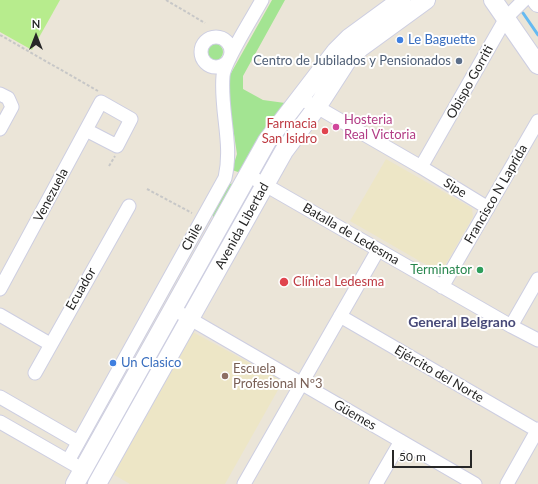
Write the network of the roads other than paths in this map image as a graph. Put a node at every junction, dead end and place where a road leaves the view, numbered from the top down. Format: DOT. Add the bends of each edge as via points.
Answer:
graph roads {
  1 [pos="262,0"];
  2 [pos="401,0"];
  3 [pos="426,0"];
  4 [pos="493,0"];
  5 [pos="524,0"];
  6 [pos="536,0"];
  7 [pos="538,3"];
  8 [pos="506,18"];
  9 [pos="538,65"];
  10 [pos="0,94"];
  11 [pos="299,98"];
  12 [pos="317,107"];
  13 [pos="538,121"];
  14 [pos="0,128"];
  15 [pos="86,130"];
  16 [pos="421,167"];
  17 [pos="248,174"];
  18 [pos="266,184"];
  19 [pos="129,206"];
  20 [pos="488,208"];
  21 [pos="378,250"];
  22 [pos="538,279"];
  23 [pos="442,287"];
  24 [pos="0,289"];
  25 [pos="173,309"];
  26 [pos="0,315"];
  27 [pos="340,316"];
  28 [pos="190,319"];
  29 [pos="511,326"];
  30 [pos="538,340"];
  31 [pos="50,344"];
  32 [pos="35,373"];
  33 [pos="301,383"];
  34 [pos="0,397"];
  35 [pos="0,422"];
  36 [pos="538,430"];
  37 [pos="401,441"];
  38 [pos="78,442"];
  39 [pos="75,472"];
  40 [pos="101,483"];
  41 [pos="244,484"];
  42 [pos="376,484"];
  43 [pos="476,484"];
  44 [pos="508,484"];
  1 -- 38 [label="street, Chile" via="222,75 228,163 225,178"];
  2 -- 11 [label="main road, Avenida Libertad" via="349,38"];
  3 -- 12 [label="main road, Avenida Libertad" via="360,48 348,60"];
  4 -- 8 [label="main road"];
  5 -- 8 [label="street, Obispo Gorriti"];
  6 -- 7 [label="main road"];
  8 -- 9 [label="main road"];
  8 -- 16 [label="street, Obispo Gorriti"];
  10 -- 14 [label="street" via="8,98 12,106"];
  11 -- 12 [label="street, Sipe"];
  11 -- 17 [label="main road, Avenida Libertad" via="267,141"];
  12 -- 16 [label="street, Sipe"];
  12 -- 18 [label="main road, Avenida Libertad" via="284,151"];
  13 -- 20 [label="street, Francisco N Laprida"];
  15 -- 15 [label="street, Venezuela" via="117,146 131,119 101,97"];
  15 -- 24 [label="street, Venezuela"];
  16 -- 20 [label="street, Sipe"];
  17 -- 18 [label="street, Batalla de Ledesma"];
  17 -- 25 [label="main road, Avenida Libertad"];
  18 -- 21 [label="street, Batalla de Ledesma"];
  18 -- 28 [label="main road, Avenida Libertad"];
  19 -- 31 [label="street, Ecuador"];
  20 -- 23 [label="street, Francisco N Laprida"];
  21 -- 23 [label="street, Batalla de Ledesma"];
  21 -- 27 [label="street"];
  22 -- 29 [label="street"];
  23 -- 29 [label="street, Batalla de Ledesma"];
  25 -- 28 [label="street, Güemes"];
  25 -- 39 [label="main road, Avenida Libertad"];
  26 -- 31 [label="street"];
  27 -- 33 [label="street"];
  27 -- 36 [label="street, Ejército del Norte"];
  28 -- 33 [label="street, Güemes"];
  28 -- 40 [label="main road, Avenida Libertad"];
  29 -- 30 [label="street, Batalla de Ledesma"];
  31 -- 32 [label="street, Ecuador"];
  33 -- 37 [label="street, Güemes"];
  33 -- 41 [label="street"];
  34 -- 38 [label="street"];
  35 -- 39 [label="street"];
  36 -- 44 [label="street"];
  37 -- 42 [label="street"];
  37 -- 43 [label="street, Güemes"];
  38 -- 39 [label="street, Chile"];
  39 -- 40 [label="street"];
}
